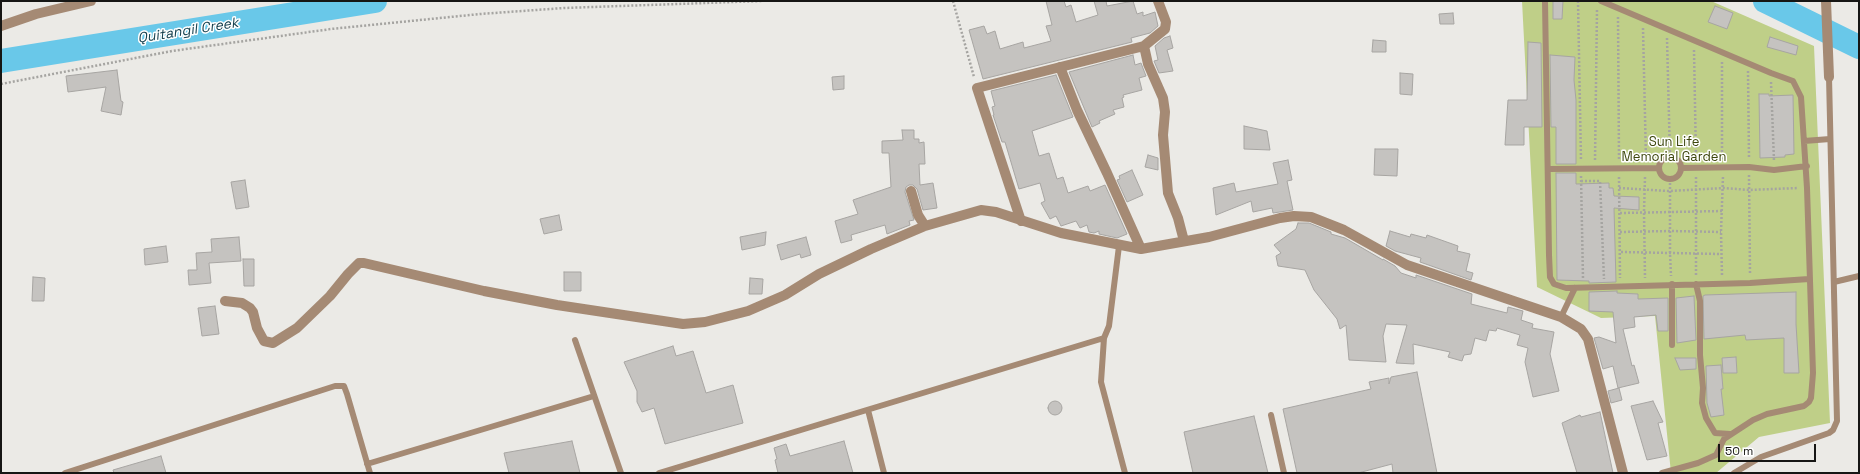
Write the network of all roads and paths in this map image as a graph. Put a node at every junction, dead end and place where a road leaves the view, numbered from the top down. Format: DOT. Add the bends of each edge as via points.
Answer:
graph roads {
  1 [pos="91,1"];
  2 [pos="762,1"];
  3 [pos="953,1"];
  4 [pos="1158,1"];
  5 [pos="1545,1"];
  6 [pos="1578,1"];
  7 [pos="1598,1"];
  8 [pos="1601,1"];
  9 [pos="1826,1"];
  10 [pos="1618,8"];
  11 [pos="1643,19"];
  12 [pos="1,26"];
  13 [pos="1667,29"];
  14 [pos="1144,46"];
  15 [pos="1060,67"];
  16 [pos="1771,73"];
  17 [pos="1829,77"];
  18 [pos="1,84"];
  19 [pos="977,88"];
  20 [pos="1830,139"];
  21 [pos="1804,141"];
  22 [pos="1670,157"];
  23 [pos="1807,166"];
  24 [pos="1646,168"];
  25 [pos="1659,168"];
  26 [pos="1681,168"];
  27 [pos="1582,169"];
  28 [pos="1594,169"];
  29 [pos="1619,169"];
  30 [pos="1549,170"];
  31 [pos="1774,170"];
  32 [pos="1670,179"];
  33 [pos="1581,181"];
  34 [pos="1619,188"];
  35 [pos="1807,188"];
  36 [pos="1644,189"];
  37 [pos="911,191"];
  38 [pos="1670,191"];
  39 [pos="1723,211"];
  40 [pos="1644,212"];
  41 [pos="1620,213"];
  42 [pos="1670,213"];
  43 [pos="1021,221"];
  44 [pos="925,226"];
  45 [pos="1645,231"];
  46 [pos="1670,231"];
  47 [pos="1620,232"];
  48 [pos="1721,232"];
  49 [pos="1184,242"];
  50 [pos="1119,246"];
  51 [pos="1141,250"];
  52 [pos="1621,252"];
  53 [pos="1645,253"];
  54 [pos="1670,253"];
  55 [pos="1721,254"];
  56 [pos="1859,276"];
  57 [pos="1809,279"];
  58 [pos="1834,282"];
  59 [pos="1672,284"];
  60 [pos="1696,284"];
  61 [pos="1645,285"];
  62 [pos="1620,286"];
  63 [pos="1604,287"];
  64 [pos="1575,288"];
  65 [pos="1583,288"];
  66 [pos="225,301"];
  67 [pos="1561,317"];
  68 [pos="1104,338"];
  69 [pos="575,340"];
  70 [pos="1672,345"];
  71 [pos="594,396"];
  72 [pos="868,410"];
  73 [pos="1272,415"];
  74 [pos="1730,434"];
  75 [pos="368,464"];
  76 [pos="77,471"];
  77 [pos="65,473"];
  78 [pos="370,473"];
  79 [pos="621,473"];
  80 [pos="659,473"];
  81 [pos="884,473"];
  82 [pos="1125,473"];
  83 [pos="1284,473"];
  84 [pos="1623,473"];
  85 [pos="1662,473"];
  86 [pos="1734,473"];
  1 -- 12 [label="street" via="36,14"];
  2 -- 18 [label="path" via="564,8 331,29 172,51"];
  3 -- 19 [label="path"];
  4 -- 14 [label="street" via="1166,22 1165,29"];
  5 -- 30 [label="lane"];
  6 -- 27 [label="path"];
  7 -- 28 [label="path"];
  8 -- 10 [label="lane"];
  9 -- 17 [label="street"];
  10 -- 11 [label="lane"];
  10 -- 29 [label="path"];
  11 -- 13 [label="lane"];
  11 -- 24 [label="path"];
  13 -- 16 [label="lane"];
  13 -- 22 [label="path"];
  14 -- 15 [label="street"];
  14 -- 49 [label="street" via="1148,64 1163,98 1168,193"];
  15 -- 19 [label="street"];
  15 -- 51 [label="street"];
  16 -- 21 [label="lane" via="1793,81 1798,87"];
  16 -- 31 [label="path"];
  17 -- 20 [label="lane"];
  19 -- 43 [label="street"];
  20 -- 21 [label="lane"];
  20 -- 58 [label="lane"];
  21 -- 23 [label="lane"];
  22 -- 25 [label="lane" via="1662,161"];
  22 -- 26 [label="lane" via="1678,160"];
  23 -- 31 [label="lane"];
  23 -- 35 [label="lane"];
  24 -- 25 [label="lane"];
  24 -- 29 [label="lane"];
  24 -- 36 [label="path"];
  25 -- 32 [label="lane" via="1662,176"];
  26 -- 31 [label="lane" via="1749,167"];
  26 -- 32 [label="lane" via="1678,176"];
  27 -- 28 [label="lane"];
  27 -- 30 [label="lane"];
  27 -- 33 [label="path"];
  28 -- 29 [label="lane"];
  29 -- 34 [label="path"];
  30 -- 64 [label="lane" via="1550,277 1558,287"];
  32 -- 38 [label="path"];
  33 -- 63 [label="path" via="1600,181"];
  33 -- 65 [label="path"];
  34 -- 36 [label="path"];
  34 -- 41 [label="path"];
  35 -- 38 [label="path" via="1703,188"];
  35 -- 57 [label="lane"];
  36 -- 38 [label="path"];
  36 -- 40 [label="path"];
  37 -- 44 [label="street" via="918,216"];
  38 -- 42 [label="path"];
  39 -- 42 [label="path"];
  40 -- 41 [label="path"];
  40 -- 42 [label="path"];
  40 -- 45 [label="path"];
  41 -- 47 [label="path"];
  42 -- 46 [label="path"];
  43 -- 44 [label="street" via="996,212 980,210"];
  43 -- 50 [label="street"];
  44 -- 66 [label="street" via="825,271 785,295 748,310 705,322 683,324 557,305 364,263 359,264 348,274 330,296 297,328 273,343 264,341 250,308 242,303"];
  45 -- 46 [label="path"];
  45 -- 47 [label="path"];
  45 -- 53 [label="path"];
  46 -- 48 [label="path"];
  46 -- 54 [label="path"];
  47 -- 52 [label="path"];
  49 -- 51 [label="street"];
  49 -- 67 [label="street" via="1280,218 1311,217 1344,230 1407,265"];
  50 -- 51 [label="street"];
  50 -- 68 [label="lane" via="1109,326"];
  52 -- 53 [label="path"];
  52 -- 62 [label="path"];
  53 -- 54 [label="path"];
  53 -- 61 [label="path"];
  54 -- 55 [label="path"];
  54 -- 59 [label="path"];
  56 -- 58 [label="lane"];
  57 -- 60 [label="lane"];
  57 -- 74 [label="lane" via="1813,372 1809,402 1804,406 1767,414"];
  58 -- 86 [label="lane" via="1836,426 1829,433 1761,456"];
  59 -- 60 [label="lane"];
  59 -- 61 [label="lane"];
  59 -- 70 [label="lane"];
  60 -- 74 [label="lane" via="1700,313 1702,403 1706,418 1715,433"];
  61 -- 62 [label="lane"];
  62 -- 63 [label="lane"];
  63 -- 65 [label="lane"];
  64 -- 65 [label="lane"];
  64 -- 67 [label="lane"];
  67 -- 84 [label="street" via="1580,329 1588,339"];
  68 -- 72 [label="lane"];
  68 -- 82 [label="lane" via="1101,382"];
  69 -- 71 [label="lane"];
  71 -- 75 [label="lane"];
  71 -- 79 [label="lane"];
  72 -- 80 [label="lane"];
  72 -- 81 [label="lane"];
  73 -- 83 [label="lane"];
  74 -- 85 [label="lane" via="1724,439 1716,455"];
  75 -- 76 [label="lane" via="344,386 335,386"];
  75 -- 78 [label="lane"];
  76 -- 77 [label="lane"];
}
